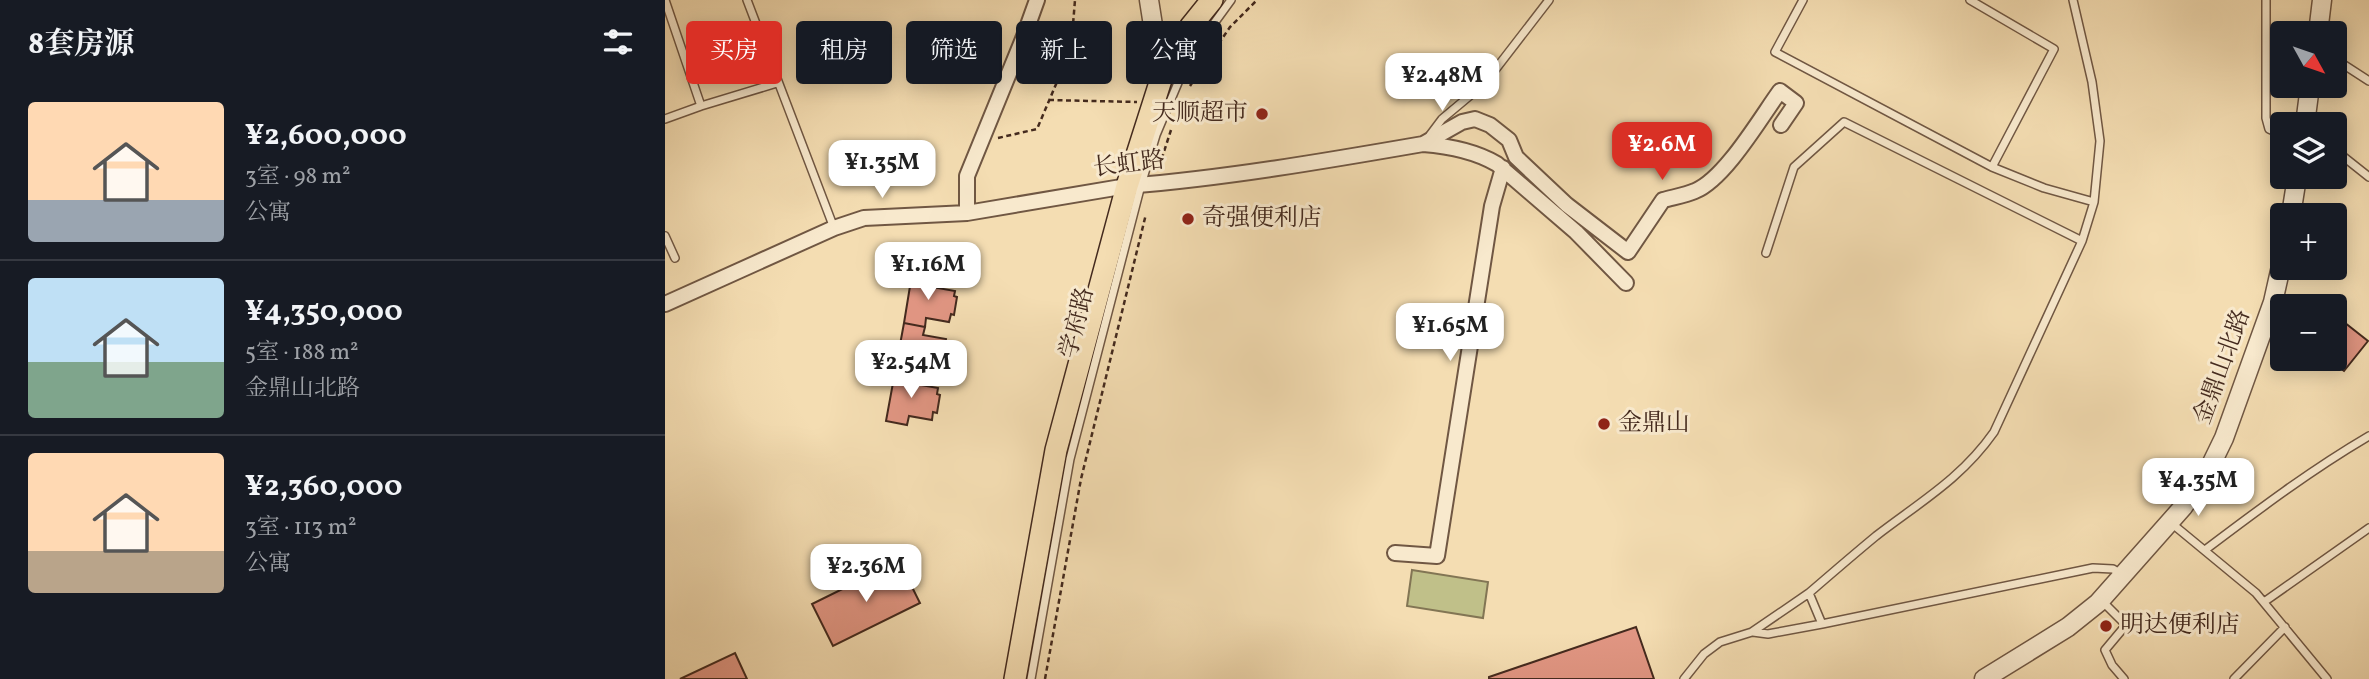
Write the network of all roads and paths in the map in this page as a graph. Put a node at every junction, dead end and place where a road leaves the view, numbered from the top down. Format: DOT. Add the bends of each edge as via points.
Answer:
graph roads {
  1 [pos="665,0"];
  2 [pos="747,0"];
  3 [pos="1037,0"];
  4 [pos="1075,0"];
  5 [pos="1149,0"];
  6 [pos="1212,0"];
  7 [pos="1231,0"];
  8 [pos="1257,0"];
  9 [pos="1549,0"];
  10 [pos="1803,0"];
  11 [pos="1970,0"];
  12 [pos="2073,0"];
  13 [pos="2266,0"];
  14 [pos="2322,0"];
  15 [pos="755,21"];
  16 [pos="1152,21"];
  17 [pos="1195,21"];
  18 [pos="2319,21"];
  19 [pos="2347,67"];
  20 [pos="2369,81"];
  21 [pos="774,84"];
  22 [pos="777,84"];
  23 [pos="1161,84"];
  24 [pos="1190,85"];
  25 [pos="1049,100"];
  26 [pos="1146,102"];
  27 [pos="701,106"];
  28 [pos="665,119"];
  29 [pos="1174,122"];
  30 [pos="1780,125"];
  31 [pos="2270,129"];
  32 [pos="981,142"];
  33 [pos="1423,144"];
  34 [pos="2347,160"];
  35 [pos="1992,167"];
  36 [pos="1503,168"];
  37 [pos="2369,177"];
  38 [pos="1140,185"];
  39 [pos="2094,202"];
  40 [pos="1146,212"];
  41 [pos="967,213"];
  42 [pos="834,228"];
  43 [pos="665,236"];
  44 [pos="2082,241"];
  45 [pos="1766,253"];
  46 [pos="675,258"];
  47 [pos="2278,280"];
  48 [pos="1626,283"];
  49 [pos="665,304"];
  50 [pos="2369,436"];
  51 [pos="2171,522"];
  52 [pos="2369,528"];
  53 [pos="2205,551"];
  54 [pos="1395,552"];
  55 [pos="2124,575"];
  56 [pos="1809,593"];
  57 [pos="2101,600"];
  58 [pos="2264,602"];
  59 [pos="1822,624"];
  60 [pos="2285,627"];
  61 [pos="1752,632"];
  62 [pos="1015,679"];
  63 [pos="1031,679"];
  64 [pos="1045,679"];
  65 [pos="1684,679"];
  66 [pos="1984,679"];
  67 [pos="2124,679"];
  68 [pos="2234,679"];
  69 [pos="2327,679"];
  1 -- 27 [label="lane"];
  2 -- 15 [label="lane"];
  3 -- 32 [label="street"];
  4 -- 25 [label="path" via="1071,49"];
  5 -- 16 [label="street"];
  6 -- 17 [label="main road, 学府路"];
  7 -- 38 [label="lane, 学府路" via="1188,59"];
  8 -- 24 [label="path" via="1230,27"];
  9 -- 33 [label="lane" via="1485,83 1442,119"];
  10 -- 35 [label="lane" via="1775,52"];
  11 -- 35 [label="lane" via="2054,48"];
  12 -- 39 [label="lane" via="2100,141"];
  13 -- 31 [label="lane" via="2266,118"];
  14 -- 18 [label="street"];
  19 -- 20 [label="lane"];
  21 -- 27 [label="lane"];
  22 -- 42 [label="lane"];
  23 -- 38 [label="main road, 学府路"];
  25 -- 26 [label="path"];
  25 -- 32 [label="path" via="1037,129"];
  27 -- 28 [label="lane"];
  29 -- 38 [label="path"];
  30 -- 33 [label="street" via="1796,103 1780,91 1720,171 1697,191 1663,200 1628,252 1546,186 1516,158 1509,140 1490,125 1475,119 1462,122"];
  32 -- 41 [label="street" via="967,176"];
  33 -- 36 [label="street" via="1485,157"];
  33 -- 38 [label="street, 长虹路"];
  34 -- 37 [label="lane"];
  35 -- 39 [label="lane"];
  36 -- 48 [label="street"];
  36 -- 54 [label="street" via="1492,206 1437,556"];
  38 -- 41 [label="street, 长虹路"];
  38 -- 62 [label="main road, 学府路" via="1056,450"];
  38 -- 63 [label="lane, 学府路" via="1070,459"];
  39 -- 44 [label="lane"];
  40 -- 64 [label="path" via="1081,479"];
  41 -- 42 [label="street, 长虹路" via="864,218"];
  42 -- 49 [label="street, 长虹路"];
  43 -- 46 [label="lane"];
  44 -- 45 [label="lane" via="1844,122 1794,167"];
  44 -- 56 [label="lane" via="1994,432 1976,456"];
  47 -- 51 [label="street, 金鼎山北路" via="2224,438 2208,471"];
  50 -- 53 [label="lane" via="2268,502"];
  51 -- 53 [label="lane"];
  51 -- 55 [label="street, 金鼎山北路"];
  52 -- 58 [label="lane"];
  53 -- 58 [label="lane"];
  55 -- 57 [label="street, 金鼎山北路"];
  55 -- 59 [label="lane" via="2093,568"];
  56 -- 59 [label="lane"];
  56 -- 61 [label="lane"];
  57 -- 66 [label="street, 金鼎山北路" via="2068,627"];
  57 -- 67 [label="lane" via="2126,625 2105,650"];
  58 -- 60 [label="lane"];
  59 -- 61 [label="lane" via="1768,634"];
  60 -- 68 [label="lane"];
  60 -- 69 [label="lane"];
  61 -- 65 [label="lane" via="1720,642"];
}
